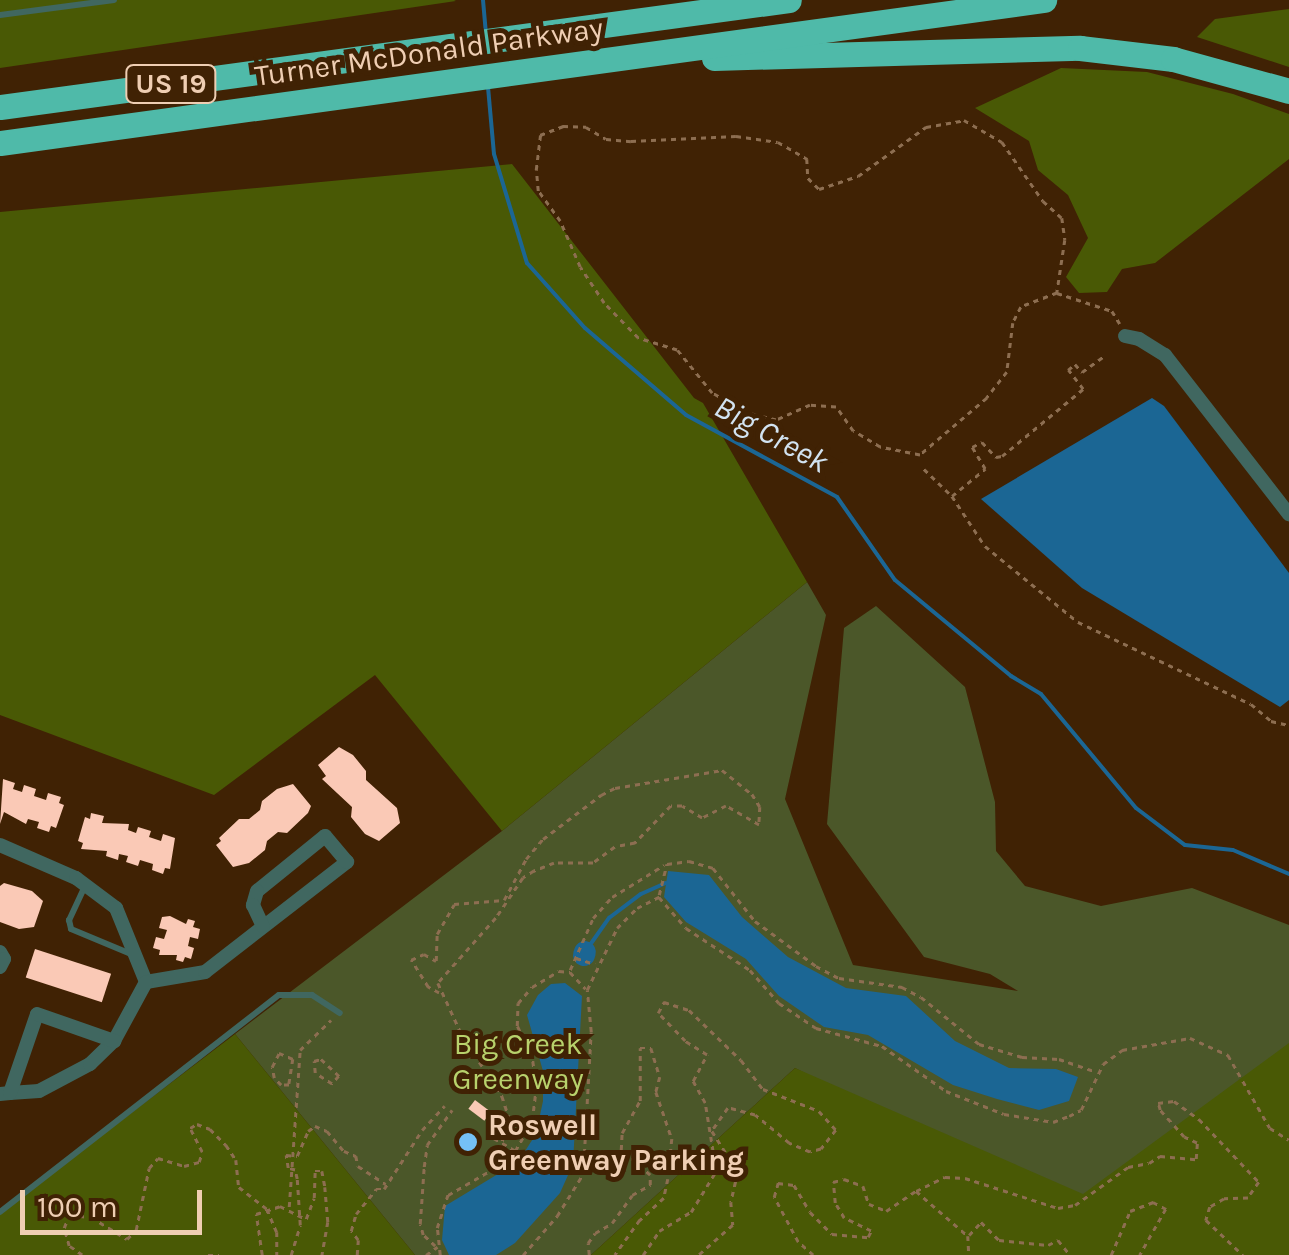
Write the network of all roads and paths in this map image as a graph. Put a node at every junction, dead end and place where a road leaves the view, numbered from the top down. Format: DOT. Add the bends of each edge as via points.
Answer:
graph roads {
  1 [pos="114,0"];
  2 [pos="748,0"];
  3 [pos="789,0"];
  4 [pos="1044,0"];
  5 [pos="706,11"];
  6 [pos="0,15"];
  7 [pos="624,58"];
  8 [pos="1289,92"];
  9 [pos="0,107"];
  10 [pos="0,143"];
  11 [pos="1057,293"];
  12 [pos="1125,336"];
  13 [pos="1102,357"];
  14 [pos="924,469"];
  15 [pos="952,496"];
  16 [pos="1289,514"];
  17 [pos="1289,724"];
  18 [pos="0,845"];
  19 [pos="667,864"];
  20 [pos="85,884"];
  21 [pos="658,897"];
  22 [pos="262,926"];
  23 [pos="0,952"];
  24 [pos="132,954"];
  25 [pos="574,958"];
  26 [pos="598,964"];
  27 [pos="0,966"];
  28 [pos="570,972"];
  29 [pos="146,982"];
  30 [pos="587,990"];
  31 [pos="439,992"];
  32 [pos="340,1013"];
  33 [pos="114,1041"];
  34 [pos="287,1055"];
  35 [pos="321,1059"];
  36 [pos="1097,1072"];
  37 [pos="5,1093"];
  38 [pos="444,1106"];
  39 [pos="452,1110"];
  40 [pos="488,1136"];
  41 [pos="1289,1140"];
  42 [pos="502,1144"];
  43 [pos="515,1151"];
  44 [pos="386,1184"];
  45 [pos="916,1190"];
  46 [pos="267,1209"];
  47 [pos="289,1209"];
  48 [pos="296,1211"];
  49 [pos="0,1212"];
  50 [pos="968,1236"];
  51 [pos="437,1247"];
  52 [pos="82,1255"];
  53 [pos="208,1255"];
  54 [pos="218,1255"];
  55 [pos="262,1255"];
  56 [pos="277,1255"];
  57 [pos="291,1255"];
  58 [pos="322,1255"];
  59 [pos="357,1255"];
  60 [pos="428,1255"];
  61 [pos="440,1255"];
  62 [pos="523,1255"];
  63 [pos="589,1255"];
  64 [pos="615,1255"];
  65 [pos="643,1255"];
  66 [pos="700,1255"];
  67 [pos="813,1255"];
  68 [pos="969,1255"];
  69 [pos="1070,1255"];
  70 [pos="1111,1255"];
  71 [pos="1140,1255"];
  72 [pos="1243,1255"];
  1 -- 6 [label="lane"];
  2 -- 5 [label="highway"];
  3 -- 5 [label="highway, Turner McDonald Parkway / US 19"];
  4 -- 7 [label="highway, Turner McDonald Parkway / US 19"];
  5 -- 9 [label="highway, Turner McDonald Parkway / US 19"];
  7 -- 8 [label="highway" via="1080,48 1188,62"];
  7 -- 10 [label="highway, Turner McDonald Parkway / US 19"];
  11 -- 11 [label="path" via="1022,307 1006,372 987,398 920,455 880,446 853,430 836,407 810,405 776,420 744,412 712,393 677,350 638,338 604,303 538,191 540,134 563,126 631,141 736,136 778,142 806,159 808,178 819,188 858,176 926,127 964,120 1002,142 1042,202 1062,218 1066,240"];
  11 -- 12 [label="path" via="1116,313"];
  12 -- 16 [label="street" via="1165,355"];
  13 -- 15 [label="path" via="1082,372 1076,364 1068,370 1082,389 1002,456 982,442 972,447 986,469"];
  14 -- 15 [label="path"];
  15 -- 17 [label="path" via="985,546 1078,622 1250,704 1271,721"];
  18 -- 20 [label="street"];
  19 -- 21 [label="path"];
  19 -- 25 [label="path" via="612,897 592,918"];
  19 -- 36 [label="path" via="714,868 755,921 840,978 902,987 979,1044"];
  20 -- 24 [label="street" via="116,908"];
  20 -- 24 [label="lane" via="71,929"];
  21 -- 26 [label="path" via="624,920"];
  21 -- 36 [label="path" via="686,928 750,970 779,1003 816,1028 882,1046 946,1091 1053,1122 1081,1110"];
  22 -- 22 [label="street" via="252,905 258,891 325,836 346,862"];
  22 -- 29 [label="street" via="205,972"];
  23 -- 27 [label="street"];
  24 -- 29 [label="street"];
  25 -- 26 [label="path"];
  25 -- 28 [label="path"];
  26 -- 30 [label="path"];
  28 -- 30 [label="path"];
  28 -- 43 [label="path" via="546,978 518,1002 517,1026 536,1086 532,1120"];
  29 -- 33 [label="street"];
  30 -- 62 [label="path" via="592,1032 583,1174"];
  31 -- 31 [label="path" via="438,983 534,871 554,862 593,862 615,846 635,844 671,806 702,818 726,806 759,825 760,806 722,770 601,795 544,839 504,900 454,904 437,934 436,961 424,954 411,960"];
  31 -- 42 [label="path" via="502,1096 509,1117"];
  32 -- 47 [label="path" via="300,1050"];
  32 -- 49 [label="lane" via="312,995 279,995"];
  33 -- 37 [label="street" via="66,1080 39,1091"];
  33 -- 37 [label="street" via="38,1014"];
  34 -- 34 [label="path" via="293,1060 291,1077 281,1085 272,1068 279,1053"];
  35 -- 35 [label="path" via="339,1076 332,1084 316,1074 314,1060"];
  36 -- 41 [label="path" via="1122,1050 1190,1038 1228,1055 1270,1128"];
  38 -- 59 [label="path" via="384,1189 356,1214 351,1231"];
  39 -- 51 [label="path" via="427,1145 424,1167 420,1224"];
  40 -- 42 [label="path"];
  42 -- 43 [label="path"];
  43 -- 51 [label="path" via="448,1195"];
  44 -- 48 [label="path" via="315,1126 300,1141 297,1156 286,1155 297,1179"];
  45 -- 50 [label="path"];
  45 -- 67 [label="path" via="886,1211 869,1204 862,1186 844,1178 834,1182 834,1203 844,1218 871,1231 868,1237 832,1234 794,1185 778,1183 774,1197 798,1242"];
  45 -- 72 [label="path" via="945,1177 965,1178 1058,1208 1074,1205 1128,1167 1160,1156 1196,1158 1197,1143 1160,1110 1158,1103 1174,1101 1259,1182 1248,1198 1224,1198 1210,1207 1206,1220"];
  46 -- 47 [label="path"];
  46 -- 52 [label="path" via="239,1187 236,1160 226,1145 196,1124 190,1128 202,1152 199,1162 184,1166 158,1158 148,1168 136,1230 127,1240 91,1217 70,1215 64,1228 69,1246"];
  46 -- 55 [label="path" via="256,1214"];
  46 -- 56 [label="path"];
  47 -- 48 [label="path"];
  48 -- 57 [label="path" via="300,1225"];
  48 -- 58 [label="path" via="306,1219 312,1213 314,1171 322,1171 328,1222"];
  50 -- 68 [label="path"];
  50 -- 69 [label="path" via="981,1222 999,1240 1048,1246 1058,1240"];
  51 -- 60 [label="path"];
  51 -- 61 [label="path"];
  53 -- 54 [label="path"];
  63 -- 64 [label="path" via="595,1234 650,1185 650,1175 621,1150 622,1133 640,1101 640,1048 650,1048 660,1077 658,1104 672,1139 668,1179 664,1198"];
  65 -- 66 [label="path" via="659,1231 691,1212 716,1171 705,1103 693,1082 707,1055 658,1013 664,1002 689,1010 762,1090 819,1112 836,1130 810,1152 755,1115 728,1108 712,1132 738,1172 733,1225"];
  70 -- 71 [label="path" via="1130,1211 1153,1202 1166,1209"];
}
